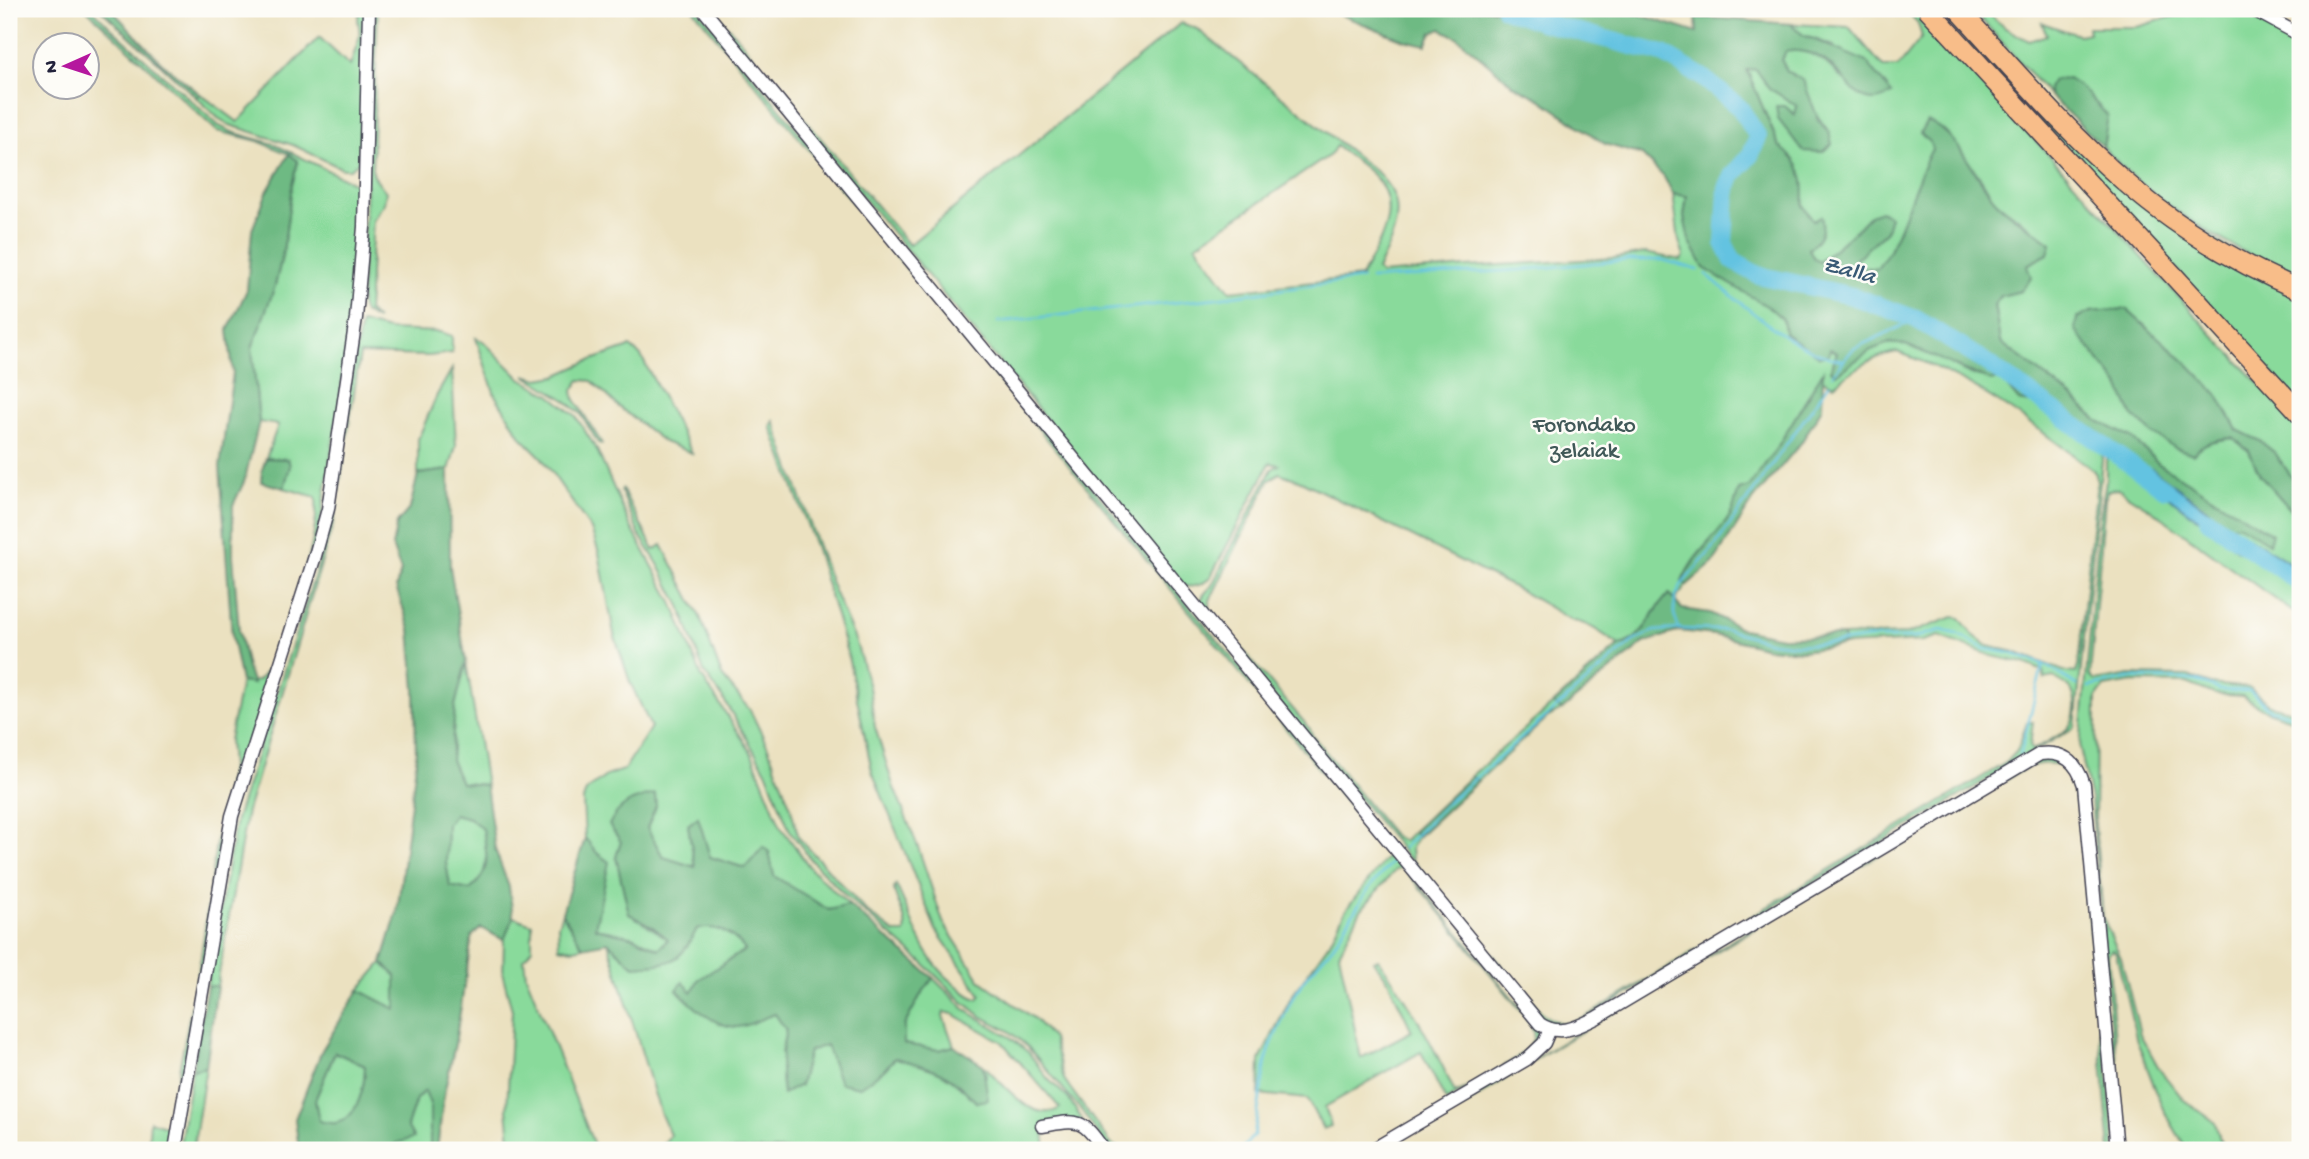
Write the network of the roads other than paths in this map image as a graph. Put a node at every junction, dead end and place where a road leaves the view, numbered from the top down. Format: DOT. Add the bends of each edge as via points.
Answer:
graph roads {
  1 [pos="369,9"];
  2 [pos="703,9"];
  3 [pos="1928,9"];
  4 [pos="1958,9"];
  5 [pos="2252,9"];
  6 [pos="2300,35"];
  7 [pos="2300,290"];
  8 [pos="2300,413"];
  9 [pos="1550,1029"];
  10 [pos="1042,1126"];
  11 [pos="175,1150"];
  12 [pos="1104,1150"];
  13 [pos="1372,1150"];
  14 [pos="2117,1150"];
  1 -- 11 [label="street" via="364,227 334,475 315,556 232,816"];
  2 -- 9 [label="street" via="1541,1024"];
  3 -- 8 [label="highway"];
  4 -- 7 [label="highway" via="2126,183 2200,238"];
  5 -- 6 [label="street"];
  9 -- 13 [label="street" via="1544,1043 1527,1059"];
  9 -- 14 [label="street" via="1576,1028 1596,1017 2014,767 2040,754 2065,756 2075,763 2084,785"];
  10 -- 12 [label="street" via="1071,1121 1088,1127"];
}
